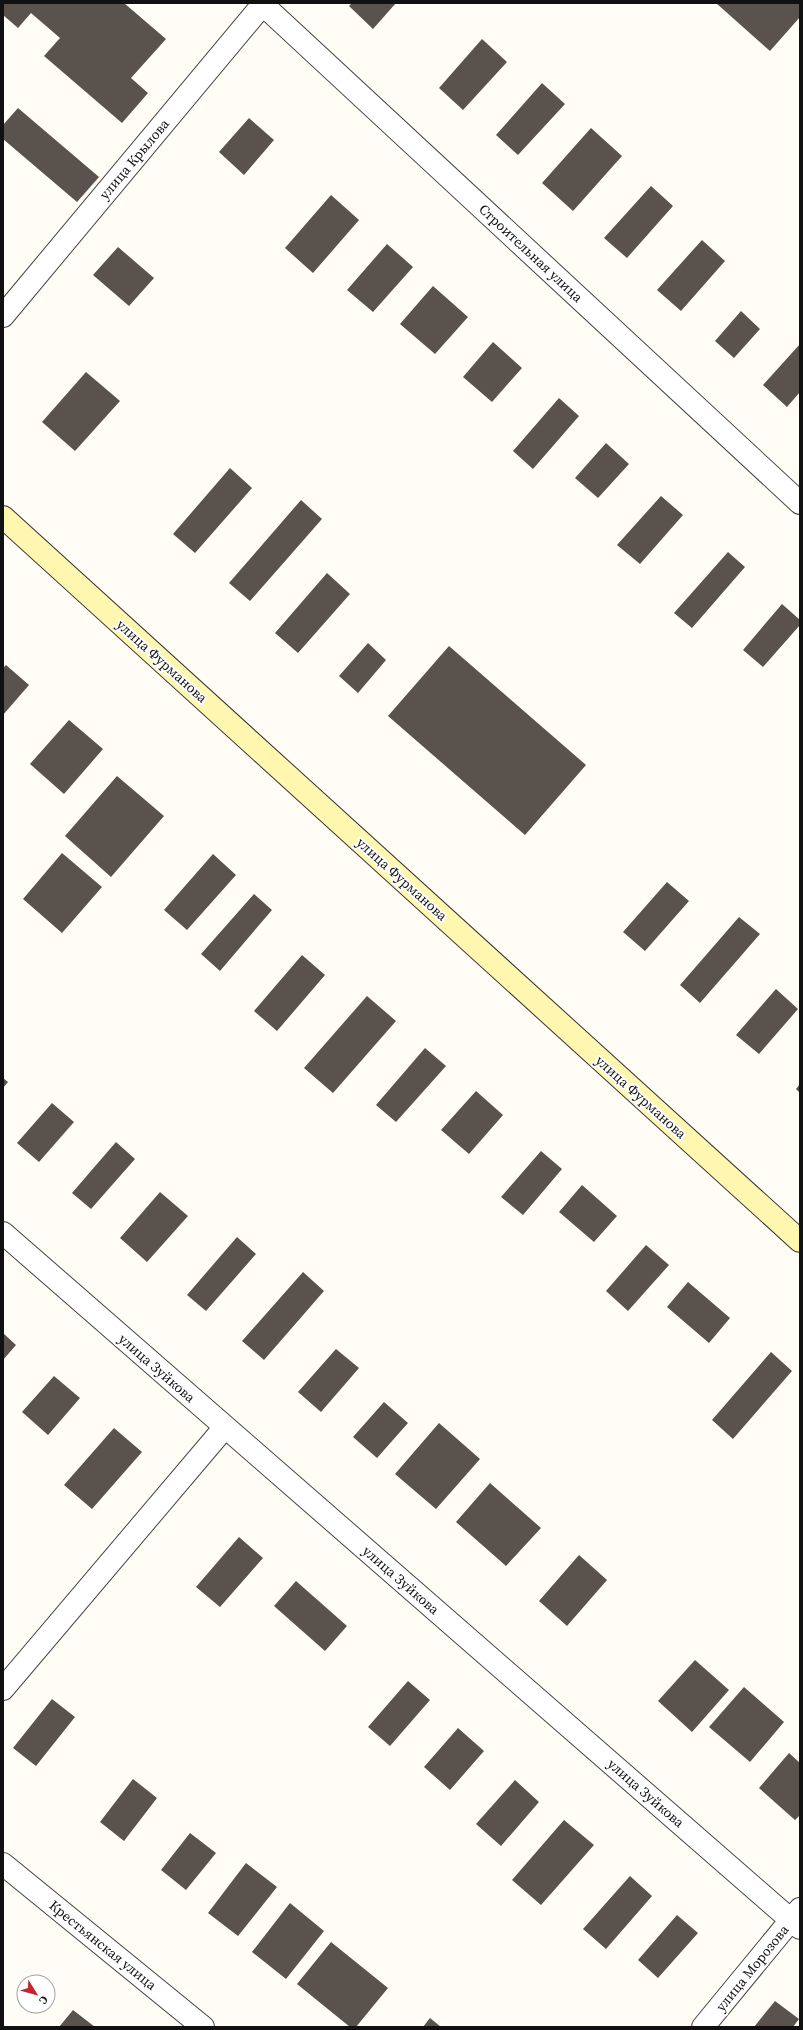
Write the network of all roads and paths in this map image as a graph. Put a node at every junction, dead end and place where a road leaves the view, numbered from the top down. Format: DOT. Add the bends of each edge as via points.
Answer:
graph roads {
  1 [pos="263,3"];
  2 [pos="3,316"];
  3 [pos="800,503"];
  4 [pos="3,517"];
  5 [pos="3,1233"];
  6 [pos="800,1241"];
  7 [pos="225,1427"];
  8 [pos="3,1689"];
  9 [pos="3,1864"];
  10 [pos="797,1919"];
  11 [pos="203,2027"];
  12 [pos="703,2027"];
  1 -- 2 [label="street, улица Крылова"];
  1 -- 3 [label="street, Строительная улица"];
  4 -- 6 [label="main road, улица Фурманова"];
  5 -- 7 [label="street, улица Зуйкова"];
  7 -- 8 [label="street"];
  7 -- 10 [label="street, улица Зуйкова"];
  9 -- 11 [label="street, Крестьянская улица"];
  10 -- 12 [label="street, улица Морозова"];
}
